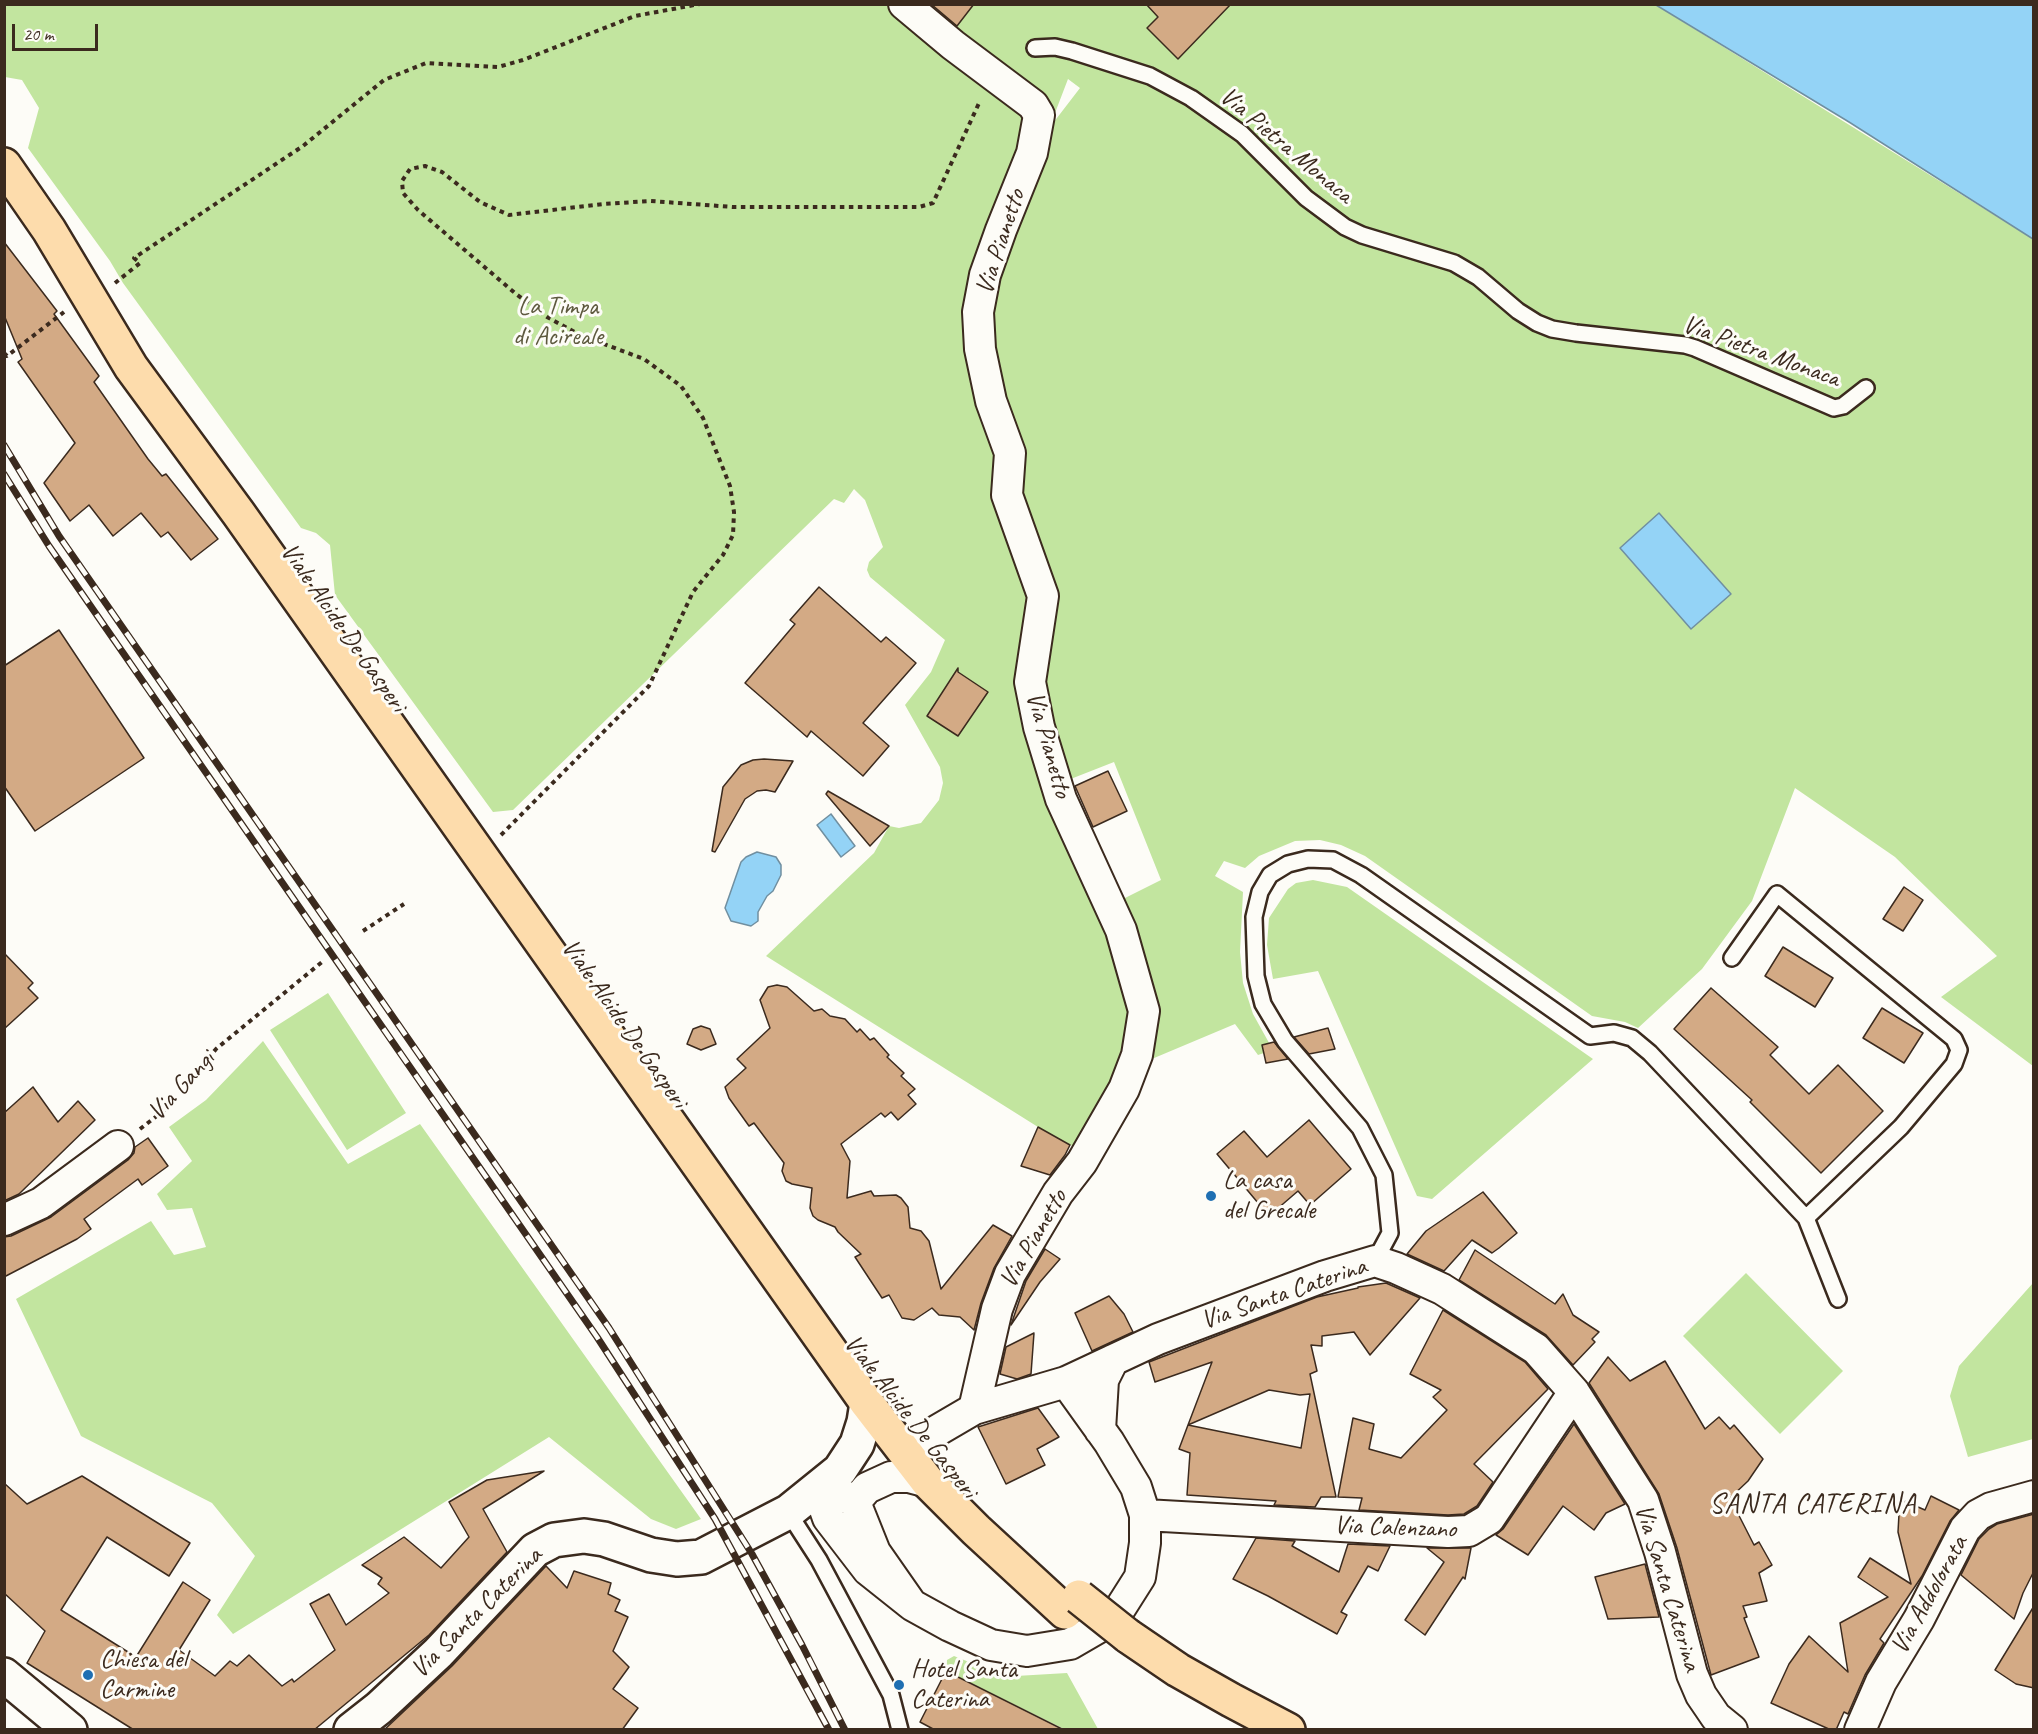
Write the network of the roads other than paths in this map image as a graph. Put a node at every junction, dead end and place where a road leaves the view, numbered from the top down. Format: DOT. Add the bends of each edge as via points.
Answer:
graph roads {
  1 [pos="904,4"];
  2 [pos="1035,48"];
  3 [pos="4,165"];
  4 [pos="49,230"];
  5 [pos="1866,388"];
  6 [pos="1732,958"];
  7 [pos="118,1146"];
  8 [pos="1806,1218"];
  9 [pos="4,1220"];
  10 [pos="1375,1261"];
  11 [pos="1838,1299"];
  12 [pos="1113,1360"];
  13 [pos="1066,1382"];
  14 [pos="1574,1392"];
  15 [pos="867,1403"];
  16 [pos="974,1409"];
  17 [pos="1100,1430"];
  18 [pos="921,1440"];
  19 [pos="928,1482"];
  20 [pos="818,1490"];
  21 [pos="2034,1496"];
  22 [pos="855,1502"];
  23 [pos="788,1512"];
  24 [pos="1145,1515"];
  25 [pos="912,1605"];
  26 [pos="1072,1605"];
  27 [pos="1120,1642"];
  28 [pos="4,1675"];
  29 [pos="65,1728"];
  30 [pos="351,1730"];
  31 [pos="900,1730"];
  32 [pos="1242,1730"];
  33 [pos="1288,1730"];
  34 [pos="1732,1730"];
  35 [pos="1860,1730"];
  1 -- 16 [label="street, Via Pianetto" via="1033,105 1039,116 1032,153 985,275 978,312 980,349 991,401 1010,453 1007,495 1043,596 1030,682 1038,727 1061,799 1120,930 1144,1011 1137,1055 1124,1089 1010,1274 997,1310"];
  2 -- 5 [label="lane, Via Pietra Monaca" via="1072,51 1150,76 1191,98 1242,134 1306,198 1345,227 1454,263 1537,322 1576,333 1685,345 1834,408 1843,406"];
  3 -- 4 [label="main road, Viale Alcide De Gasperi"];
  4 -- 15 [label="main road, Viale Alcide De Gasperi" via="131,367"];
  4 -- 18 [label="main road, Viale Alcide De Gasperi" via="149,353"];
  6 -- 8 [label="lane" via="1777,894 1954,1039 1959,1050 1954,1064 1901,1127"];
  7 -- 9 [label="street" via="40,1203"];
  8 -- 10 [label="lane" via="1632,1038 1614,1034 1590,1036 1361,874 1333,860 1308,859 1288,864 1270,875 1260,892 1254,917 1256,976 1263,1004 1285,1041 1360,1128 1384,1175 1390,1233"];
  8 -- 11 [label="lane"];
  10 -- 12 [label="street, Via Santa Caterina" via="1158,1339"];
  10 -- 14 [label="street, Via Santa Caterina" via="1442,1289 1536,1349"];
  12 -- 13 [label="street, Via Santa Caterina"];
  12 -- 17 [label="street" via="1103,1380"];
  13 -- 16 [label="street, Via Santa Caterina"];
  13 -- 17 [label="street"];
  14 -- 24 [label="street, Via Calenzano" via="1489,1519 1469,1531"];
  14 -- 34 [label="street, Via Santa Caterina" via="1643,1500 1692,1674 1701,1695"];
  15 -- 19 [label="main road, Viale Alcide De Gasperi"];
  15 -- 20 [label="street, Via Santa Caterina" via="857,1444 840,1470"];
  16 -- 18 [label="street, Via Santa Caterina"];
  17 -- 24 [label="street" via="1137,1488"];
  18 -- 26 [label="main road, Viale Alcide De Gasperi"];
  19 -- 22 [label="street" via="891,1477 867,1488"];
  19 -- 26 [label="main road, Viale Alcide De Gasperi" via="976,1530"];
  20 -- 22 [label="street" via="836,1491"];
  20 -- 23 [label="street, Via Santa Caterina"];
  20 -- 25 [label="street" via="828,1518 868,1570"];
  21 -- 35 [label="street, Via Addolorata" via="1991,1508 1965,1529 1881,1682"];
  22 -- 25 [label="street" via="875,1552"];
  23 -- 30 [label="street, Via Santa Caterina" via="701,1557 651,1555 584,1536 554,1540 535,1550 438,1653"];
  23 -- 31 [label="lane" via="819,1560 891,1695"];
  24 -- 25 [label="street" via="1140,1577 1121,1607 1101,1626 1070,1644 1028,1651 991,1645"];
  26 -- 27 [label="main road, Viale Alcide De Gasperi"];
  27 -- 32 [label="main road, Viale Alcide De Gasperi" via="1168,1688"];
  27 -- 33 [label="main road, Viale Alcide De Gasperi"];
  28 -- 29 [label="street"];
}
